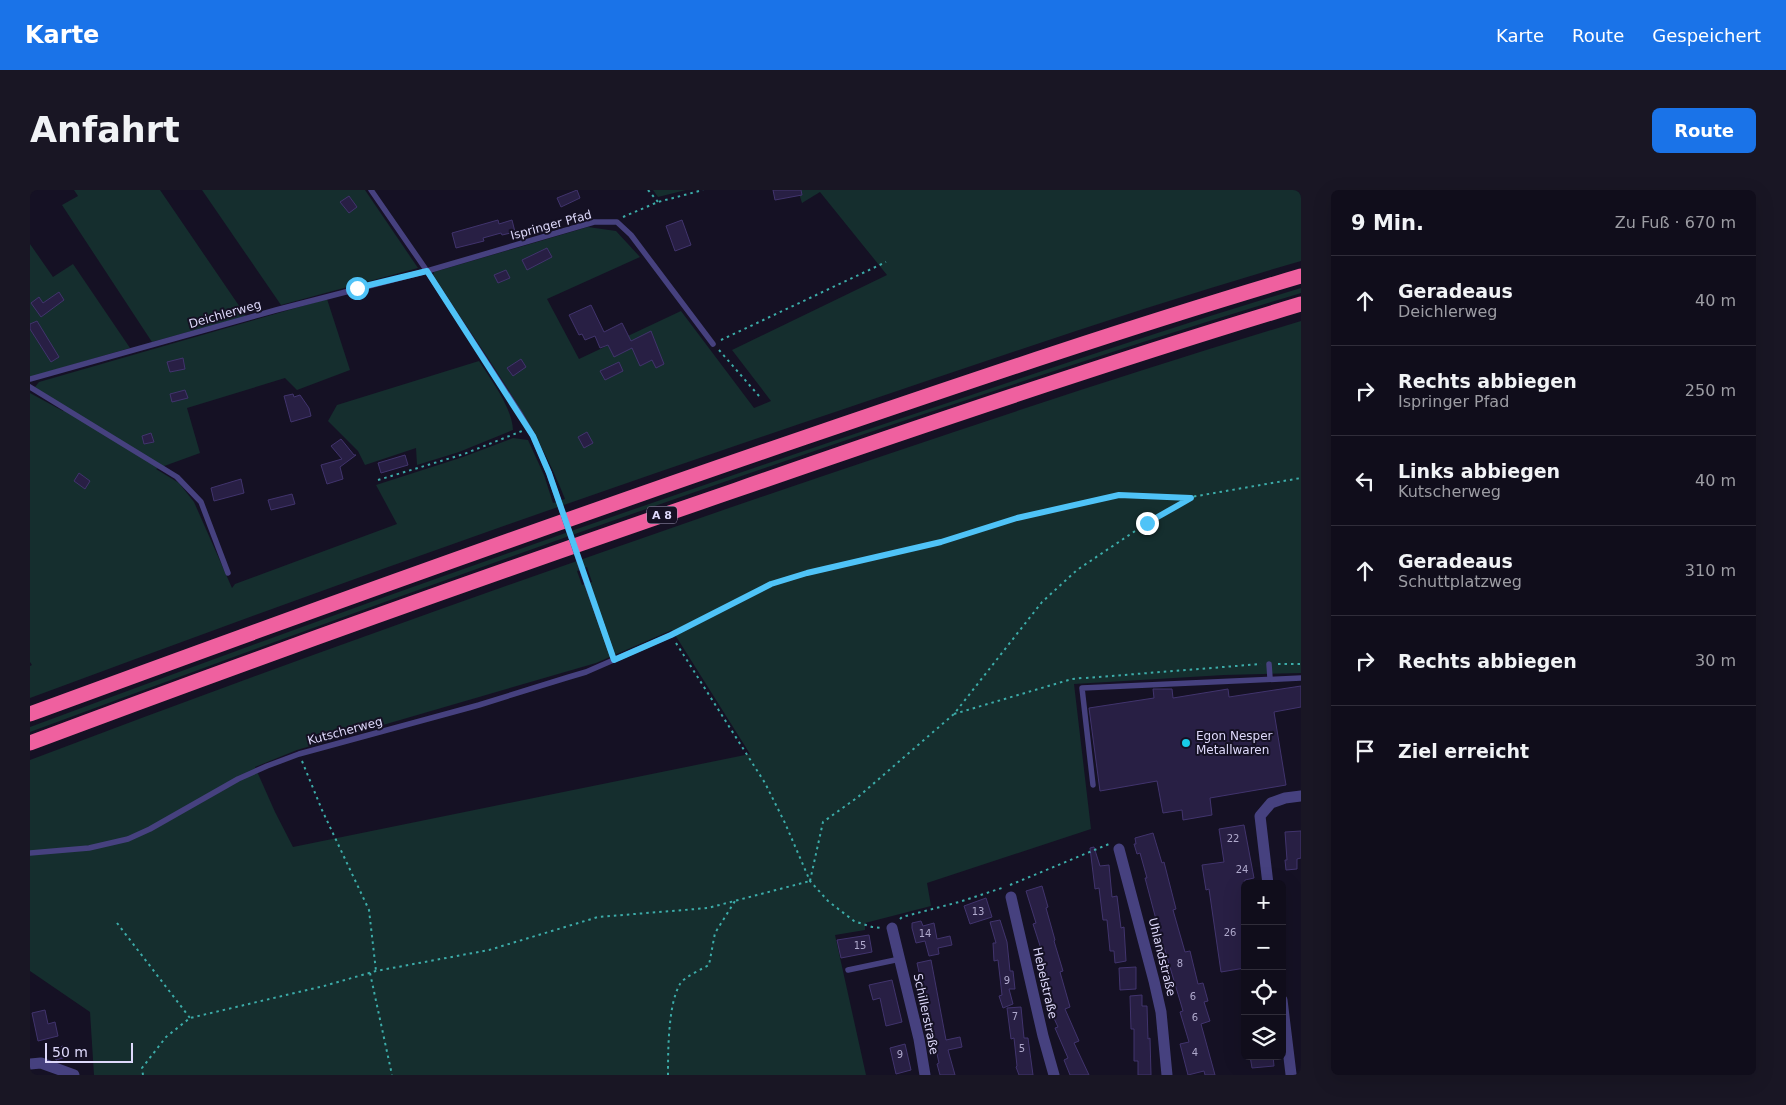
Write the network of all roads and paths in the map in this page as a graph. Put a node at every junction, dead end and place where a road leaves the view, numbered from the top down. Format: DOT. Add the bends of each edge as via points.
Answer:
graph roads {
  1 [pos="371,190"];
  2 [pos="648,190"];
  3 [pos="703,190"];
  4 [pos="658,202"];
  5 [pos="617,222"];
  6 [pos="886,262"];
  7 [pos="427,271"];
  8 [pos="1301,276"];
  9 [pos="1301,304"];
  10 [pos="713,344"];
  11 [pos="30,380"];
  12 [pos="30,387"];
  13 [pos="759,396"];
  14 [pos="528,428"];
  15 [pos="1301,478"];
  16 [pos="378,480"];
  17 [pos="1191,498"];
  18 [pos="228,573"];
  19 [pos="671,635"];
  20 [pos="614,660"];
  21 [pos="1269,664"];
  22 [pos="1301,664"];
  23 [pos="1270,678"];
  24 [pos="1301,678"];
  25 [pos="30,714"];
  26 [pos="954,714"];
  27 [pos="30,743"];
  28 [pos="299,754"];
  29 [pos="1093,785"];
  30 [pos="1301,796"];
  31 [pos="1119,849"];
  32 [pos="30,853"];
  33 [pos="1268,880"];
  34 [pos="810,881"];
  35 [pos="1011,897"];
  36 [pos="735,900"];
  37 [pos="117,923"];
  38 [pos="892,928"];
  39 [pos="900,959"];
  40 [pos="848,970"];
  41 [pos="376,971"];
  42 [pos="370,973"];
  43 [pos="1284,1015"];
  44 [pos="190,1018"];
  45 [pos="30,1064"];
  46 [pos="1294,1073"];
  47 [pos="74,1075"];
  48 [pos="143,1075"];
  49 [pos="392,1075"];
  50 [pos="668,1075"];
  51 [pos="925,1075"];
  52 [pos="1054,1075"];
  53 [pos="1167,1075"];
  1 -- 7 [label="lane"];
  2 -- 4 [label="path"];
  3 -- 4 [label="path"];
  4 -- 5 [label="path" via="625,215"];
  5 -- 7 [label="lane, Ispringer Pfad" via="594,222"];
  5 -- 10 [label="lane" via="631,235"];
  6 -- 10 [label="path"];
  7 -- 11 [label="lane, Deichlerweg"];
  7 -- 14 [label="lane"];
  8 -- 25 [label="highway, A 8" via="1010,369 672,483"];
  9 -- 27 [label="highway, A 8" via="1005,399 592,539"];
  10 -- 13 [label="path"];
  12 -- 18 [label="lane" via="177,477 192,490 201,502"];
  14 -- 16 [label="path" via="464,454"];
  14 -- 20 [label="lane, bridge" via="549,473"];
  15 -- 17 [label="path"];
  17 -- 19 [label="path" via="1119,495 807,573 771,584"];
  17 -- 26 [label="path" via="1077,570 1042,602"];
  19 -- 20 [label="lane, Kutscherweg"];
  19 -- 34 [label="path" via="765,783"];
  20 -- 28 [label="lane, Kutscherweg" via="586,672 479,705"];
  21 -- 22 [label="path"];
  21 -- 23 [label="lane"];
  21 -- 26 [label="path" via="1072,679"];
  23 -- 24 [label="lane"];
  23 -- 29 [label="lane" via="1082,688"];
  26 -- 34 [label="path" via="858,797 823,822"];
  28 -- 32 [label="lane, Kutscherweg" via="238,779 128,840 88,848"];
  28 -- 41 [label="path" via="368,910"];
  30 -- 33 [label="street" via="1271,802 1260,816"];
  31 -- 38 [label="path" via="1113,842 1008,886 902,917"];
  31 -- 53 [label="street, Uhlandstraße" via="1161,1012"];
  34 -- 36 [label="path"];
  34 -- 38 [label="path" via="828,901 854,921 872,927"];
  35 -- 52 [label="street, Hebelstraße"];
  36 -- 41 [label="path" via="708,908 598,917 489,950"];
  36 -- 50 [label="path" via="715,933 709,964 681,982 668,1036"];
  37 -- 44 [label="path"];
  38 -- 39 [label="street, Schillerstraße"];
  39 -- 40 [label="lane"];
  39 -- 51 [label="street, Schillerstraße"];
  41 -- 42 [label="path"];
  42 -- 44 [label="path"];
  42 -- 49 [label="path"];
  43 -- 46 [label="street"];
  44 -- 48 [label="path" via="166,1037 142,1068"];
  45 -- 47 [label="street" via="41,1063"];
}
